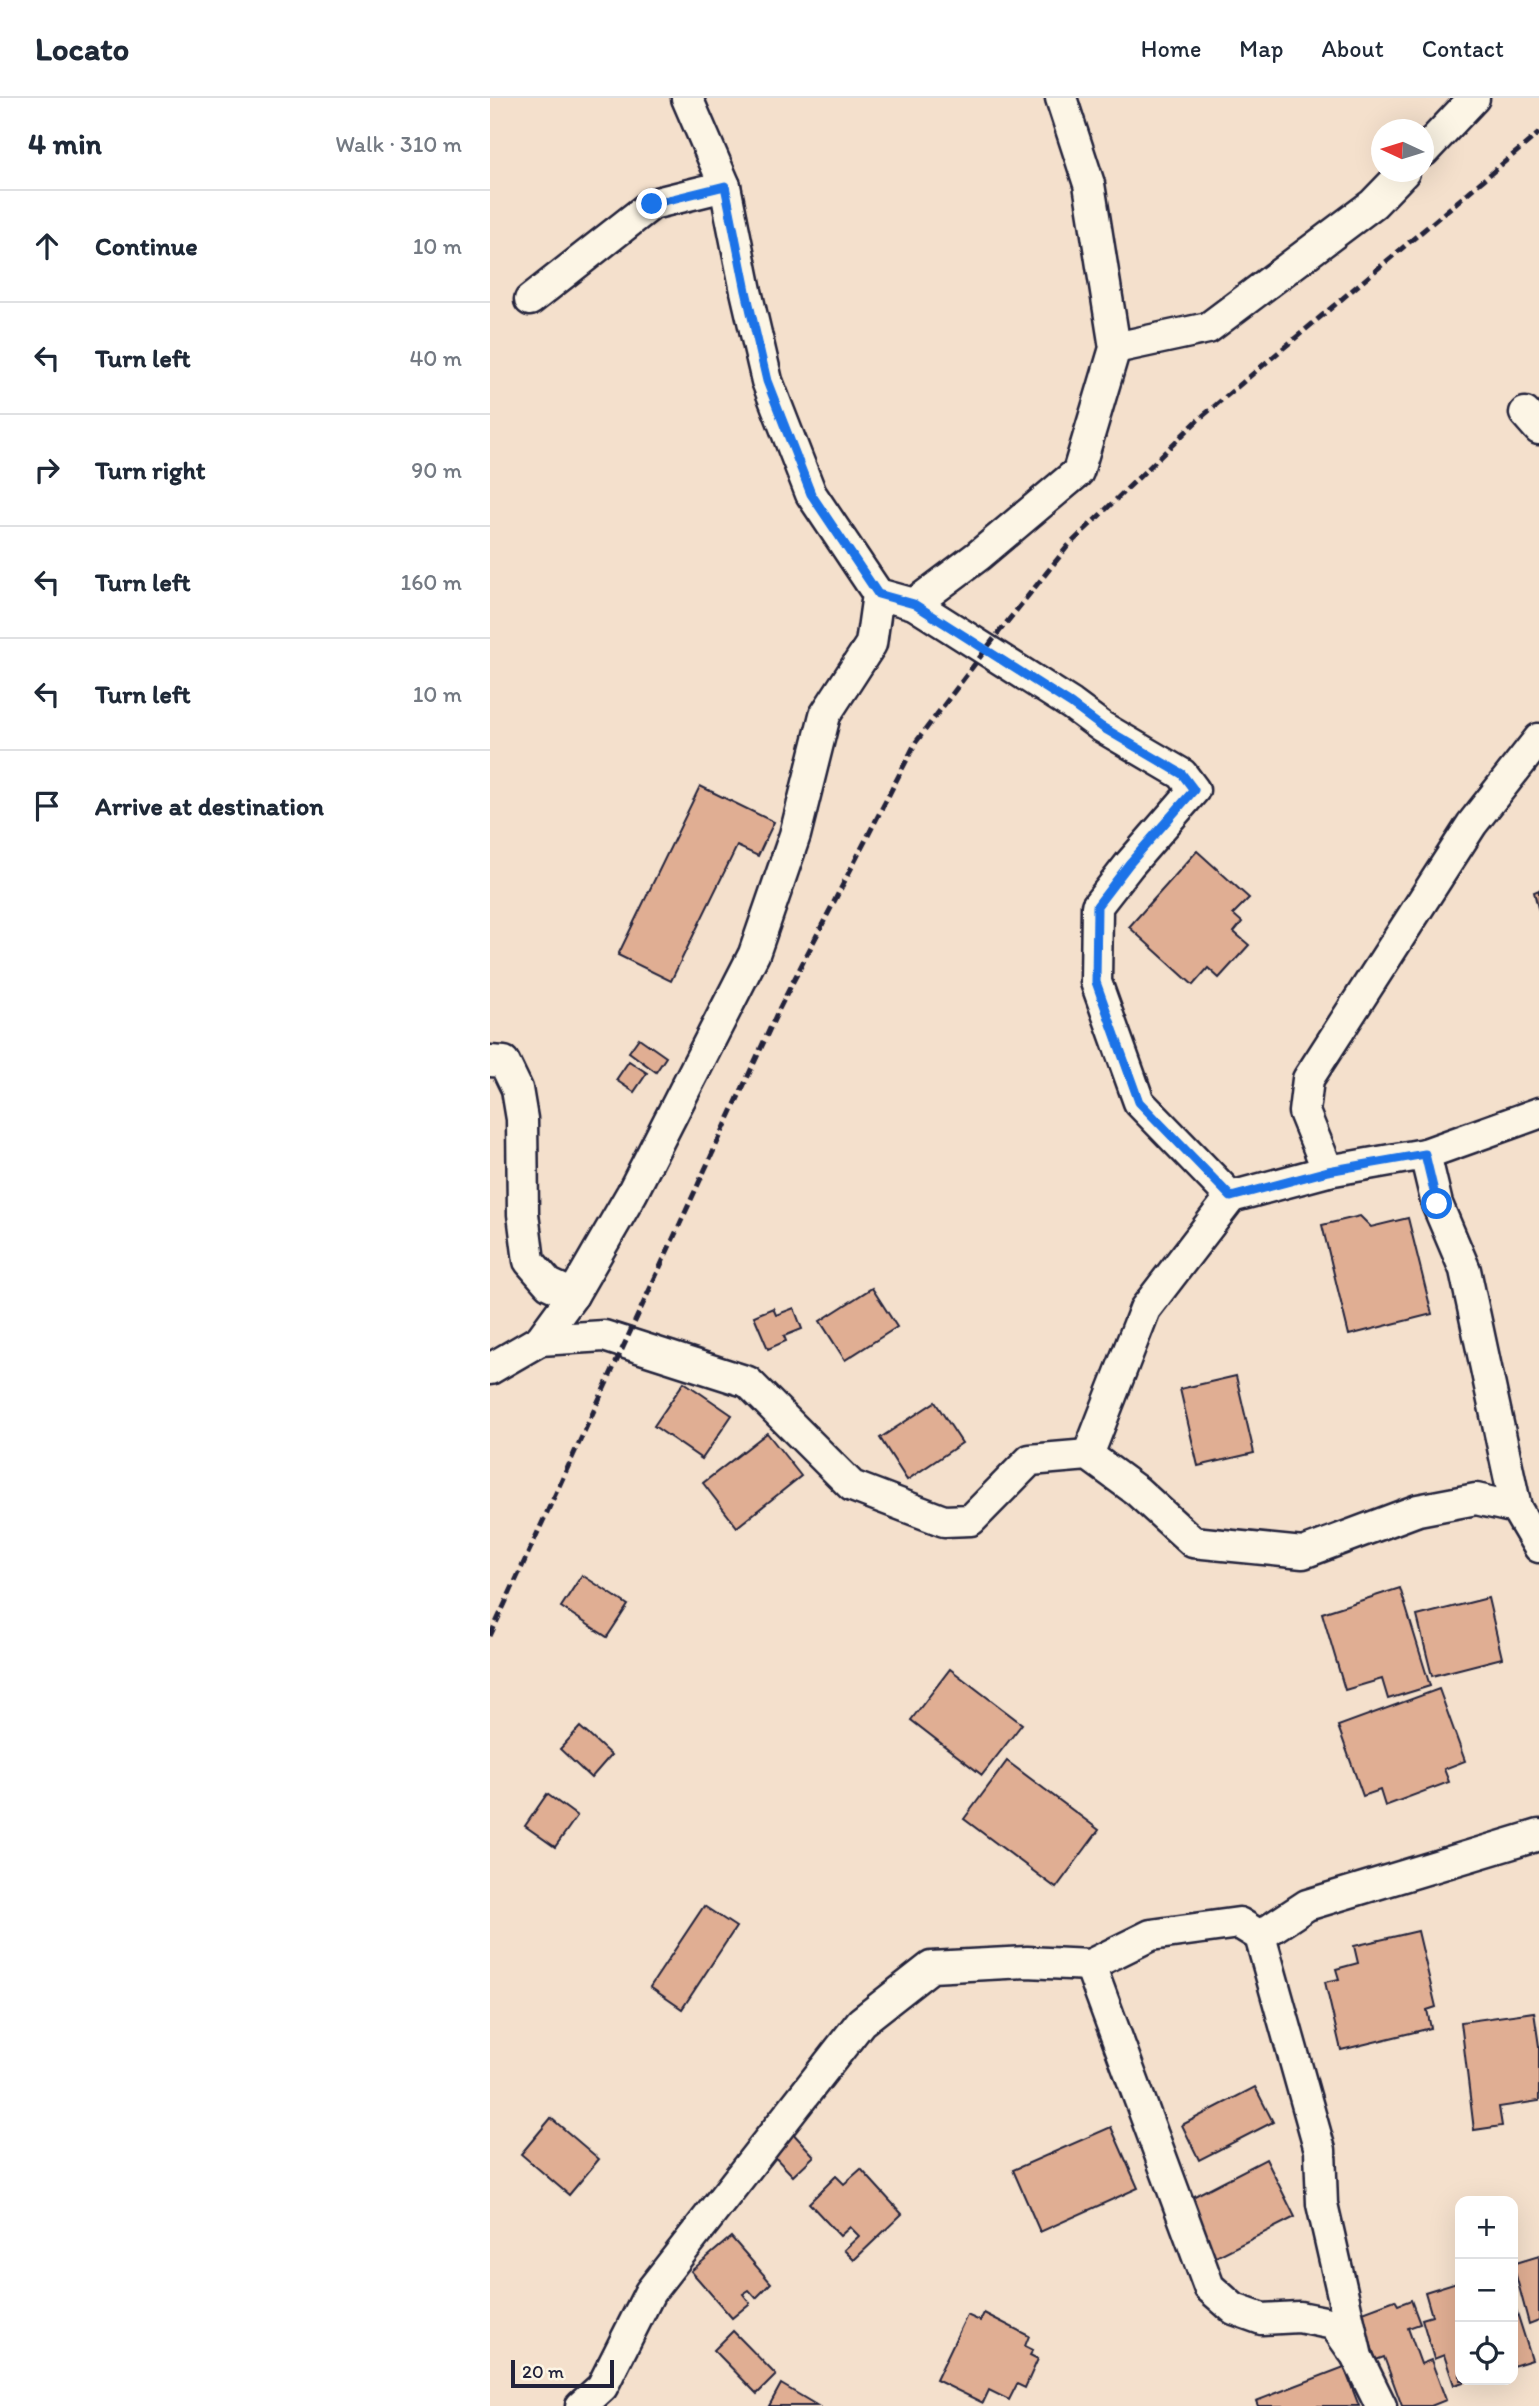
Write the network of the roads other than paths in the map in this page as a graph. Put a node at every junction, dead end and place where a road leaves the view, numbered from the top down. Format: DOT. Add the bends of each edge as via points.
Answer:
graph roads {
  1 [pos="687,98"];
  2 [pos="1062,98"];
  3 [pos="1474,98"];
  4 [pos="1434,140"];
  5 [pos="1394,182"];
  6 [pos="725,186"];
  7 [pos="530,300"];
  8 [pos="1115,348"];
  9 [pos="878,594"];
  10 [pos="914,604"];
  11 [pos="1539,739"];
  12 [pos="490,1061"];
  13 [pos="1539,1113"];
  14 [pos="1425,1154"];
  15 [pos="1328,1171"];
  16 [pos="1231,1197"];
  17 [pos="573,1295"];
  18 [pos="540,1340"];
  19 [pos="490,1368"];
  20 [pos="1088,1455"];
  21 [pos="1516,1508"];
  22 [pos="1539,1547"];
  23 [pos="1539,1835"];
  24 [pos="1260,1936"];
  25 [pos="1090,1965"];
  26 [pos="1357,2357"];
  27 [pos="581,2406"];
  28 [pos="1381,2406"];
  1 -- 6 [label="street"];
  2 -- 8 [label="street" via="1088,184"];
  3 -- 4 [label="street"];
  5 -- 8 [label="street" via="1373,204 1208,328"];
  6 -- 7 [label="street" via="652,204"];
  6 -- 9 [label="street" via="767,381 811,494"];
  8 -- 10 [label="street" via="1078,472"];
  9 -- 10 [label="street"];
  9 -- 17 [label="street" via="871,644 825,715 795,835 754,954 638,1182"];
  10 -- 16 [label="street" via="1182,774 1194,790 1097,906 1096,982 1139,1102"];
  11 -- 15 [label="street" via="1472,824 1308,1079 1304,1112"];
  12 -- 17 [label="street" via="504,1062 517,1089 523,1119 523,1214 529,1261 549,1284"];
  13 -- 14 [label="street"];
  14 -- 15 [label="street"];
  14 -- 21 [label="street" via="1437,1204 1465,1270"];
  15 -- 16 [label="street"];
  16 -- 20 [label="street" via="1145,1309"];
  17 -- 18 [label="street"];
  18 -- 19 [label="street"];
  18 -- 20 [label="street" via="604,1336 748,1382 852,1486 944,1521 971,1520 1030,1460"];
  20 -- 21 [label="street" via="1137,1491 1193,1542 1303,1553 1418,1510 1476,1499"];
  21 -- 22 [label="street"];
  23 -- 24 [label="street" via="1307,1905"];
  24 -- 25 [label="street" via="1239,1923 1151,1935"];
  24 -- 26 [label="street" via="1320,2150 1322,2204"];
  25 -- 26 [label="street" via="1209,2287 1234,2309 1262,2319 1299,2317 1334,2324"];
  25 -- 27 [label="street" via="1027,1962 931,1967 861,2022 650,2292 602,2387"];
  26 -- 28 [label="street"];
}
